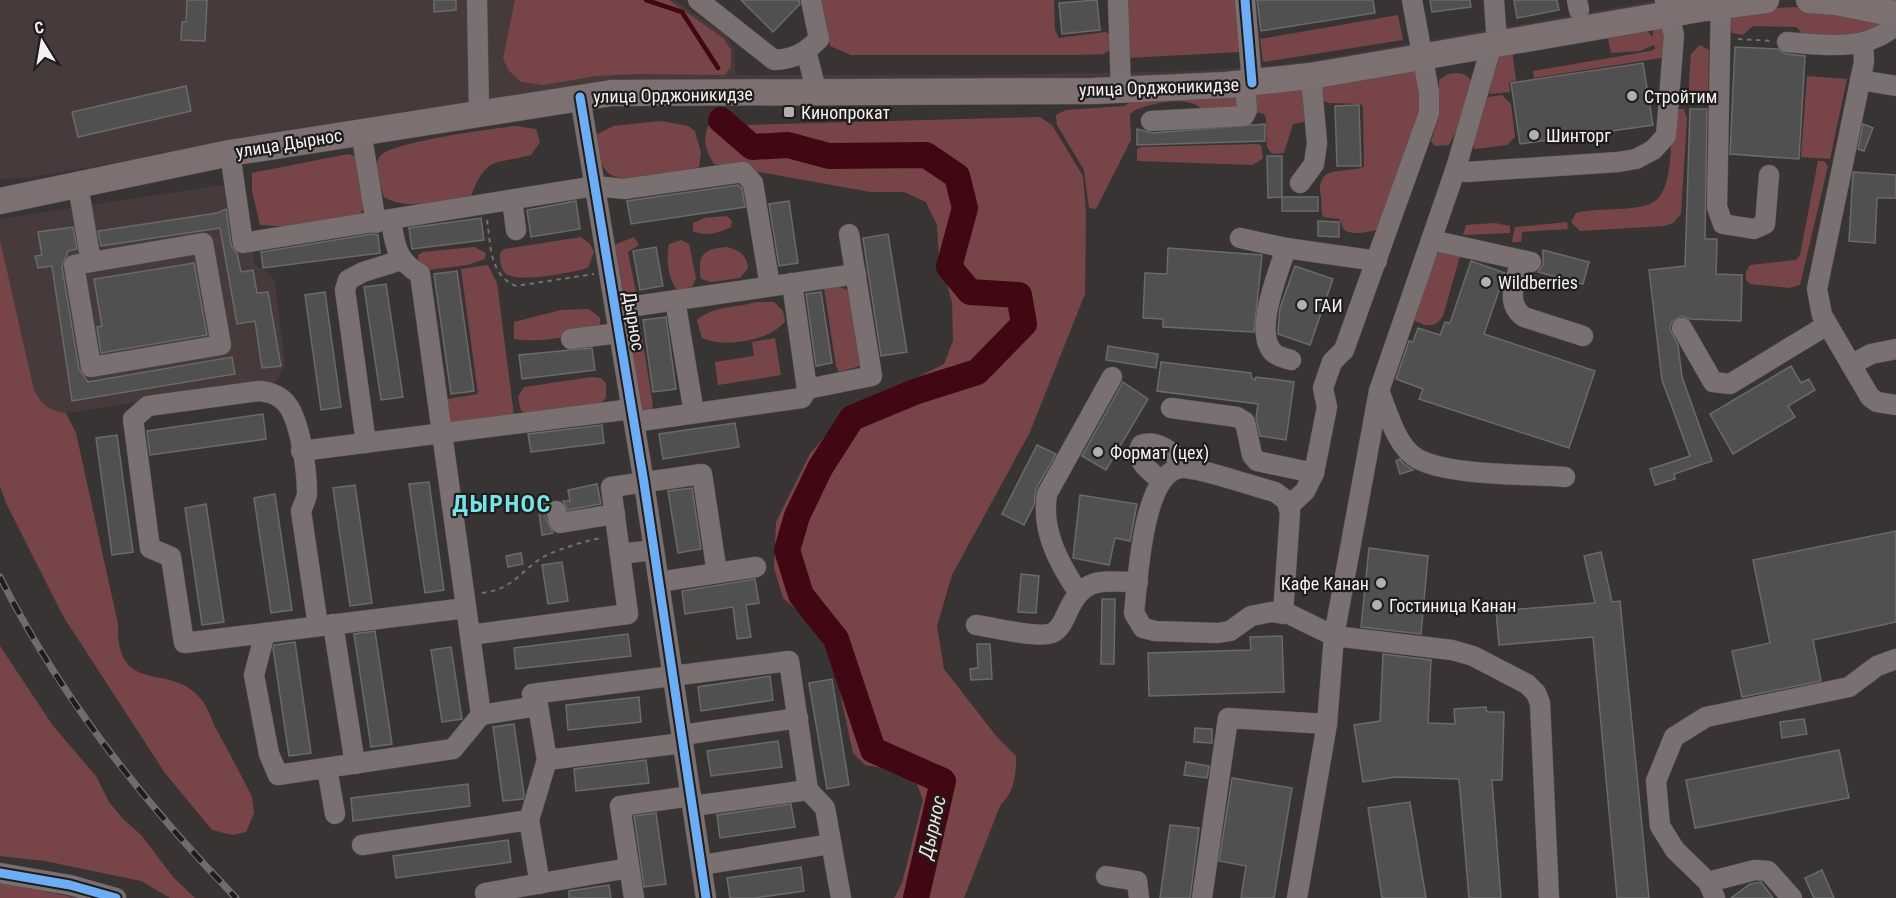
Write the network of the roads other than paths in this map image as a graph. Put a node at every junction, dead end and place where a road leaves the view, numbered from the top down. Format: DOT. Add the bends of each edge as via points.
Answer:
graph roads {
  1 [pos="477,0"];
  2 [pos="698,0"];
  3 [pos="811,0"];
  4 [pos="1118,0"];
  5 [pos="1245,0"];
  6 [pos="1412,0"];
  7 [pos="1494,0"];
  8 [pos="1767,0"];
  9 [pos="1809,0"];
  10 [pos="1836,1"];
  11 [pos="1720,3"];
  12 [pos="1667,7"];
  13 [pos="1896,14"];
  14 [pos="1896,25"];
  15 [pos="1787,42"];
  16 [pos="1863,43"];
  17 [pos="1494,44"];
  18 [pos="806,51"];
  19 [pos="1422,57"];
  20 [pos="774,60"];
  21 [pos="1311,76"];
  22 [pos="1860,80"];
  23 [pos="1248,84"];
  24 [pos="1896,86"];
  25 [pos="1120,90"];
  26 [pos="775,93"];
  27 [pos="817,93"];
  28 [pos="580,97"];
  29 [pos="479,112"];
  30 [pos="1151,121"];
  31 [pos="361,131"];
  32 [pos="230,153"];
  33 [pos="1455,168"];
  34 [pos="1769,175"];
  35 [pos="1300,183"];
  36 [pos="78,185"];
  37 [pos="595,186"];
  38 [pos="512,200"];
  39 [pos="0,201"];
  40 [pos="384,222"];
  41 [pos="516,230"];
  42 [pos="849,234"];
  43 [pos="1240,238"];
  44 [pos="1431,240"];
  45 [pos="1286,248"];
  46 [pos="402,260"];
  47 [pos="1377,261"];
  48 [pos="91,262"];
  49 [pos="856,274"];
  50 [pos="792,283"];
  51 [pos="770,286"];
  52 [pos="675,300"];
  53 [pos="615,309"];
  54 [pos="1827,325"];
  55 [pos="1682,328"];
  56 [pos="619,333"];
  57 [pos="1583,336"];
  58 [pos="572,339"];
  59 [pos="1896,349"];
  60 [pos="1292,360"];
  61 [pos="1851,365"];
  62 [pos="1112,377"];
  63 [pos="807,389"];
  64 [pos="1379,391"];
  65 [pos="1896,405"];
  66 [pos="1171,408"];
  67 [pos="694,413"];
  68 [pos="633,416"];
  69 [pos="442,433"];
  70 [pos="366,442"];
  71 [pos="301,451"];
  72 [pos="1191,469"];
  73 [pos="1314,473"];
  74 [pos="1565,477"];
  75 [pos="1161,481"];
  76 [pos="644,483"];
  77 [pos="1289,506"];
  78 [pos="556,511"];
  79 [pos="615,514"];
  80 [pos="619,545"];
  81 [pos="654,550"];
  82 [pos="756,567"];
  83 [pos="717,573"];
  84 [pos="659,582"];
  85 [pos="1138,582"];
  86 [pos="1078,592"];
  87 [pos="465,601"];
  88 [pos="1282,614"];
  89 [pos="326,625"];
  90 [pos="976,625"];
  91 [pos="265,633"];
  92 [pos="470,635"];
  93 [pos="1334,636"];
  94 [pos="1896,659"];
  95 [pos="673,677"];
  96 [pos="538,706"];
  97 [pos="481,715"];
  98 [pos="798,718"];
  99 [pos="1327,724"];
  100 [pos="682,739"];
  101 [pos="547,760"];
  102 [pos="355,764"];
  103 [pos="327,768"];
  104 [pos="808,790"];
  105 [pos="692,801"];
  106 [pos="335,814"];
  107 [pos="529,820"];
  108 [pos="831,844"];
  109 [pos="362,846"];
  110 [pos="702,865"];
  111 [pos="629,868"];
  112 [pos="0,873"];
  113 [pos="1106,876"];
  114 [pos="540,884"];
  115 [pos="1711,890"];
  116 [pos="485,893"];
  117 [pos="116,898"];
  118 [pos="634,898"];
  119 [pos="706,898"];
  120 [pos="841,898"];
  121 [pos="1139,898"];
  122 [pos="1202,898"];
  123 [pos="1297,898"];
  124 [pos="1549,898"];
  125 [pos="1792,898"];
  1 -- 29 [label="street"];
  2 -- 20 [label="street"];
  3 -- 18 [label="street" via="819,39"];
  4 -- 25 [label="street"];
  5 -- 23 [label="street"];
  6 -- 19 [label="street"];
  7 -- 17 [label="street"];
  8 -- 11 [label="main road, улица Орджоникидзе"];
  9 -- 10 [label="main road"];
  10 -- 13 [label="main road"];
  11 -- 12 [label="main road, улица Орджоникидзе"];
  11 -- 34 [label="street" via="1717,207 1723,224 1754,229 1765,224"];
  12 -- 17 [label="main road, улица Орджоникидзе"];
  12 -- 33 [label="street" via="1674,46 1666,136 1653,150 1618,162 1466,172"];
  14 -- 16 [label="street" via="1884,36"];
  15 -- 16 [label="street"];
  16 -- 22 [label="street"];
  17 -- 19 [label="main road, улица Орджоникидзе"];
  17 -- 33 [label="street"];
  18 -- 20 [label="street" via="791,59"];
  18 -- 27 [label="street"];
  19 -- 21 [label="main road, улица Орджоникидзе"];
  19 -- 47 [label="street" via="1429,113"];
  20 -- 26 [label="street"];
  21 -- 23 [label="main road, улица Орджоникидзе"];
  21 -- 35 [label="street" via="1317,143 1314,164"];
  22 -- 24 [label="street"];
  22 -- 54 [label="street" via="1817,290"];
  23 -- 25 [label="main road, улица Орджоникидзе"];
  23 -- 30 [label="street" via="1244,116"];
  25 -- 27 [label="main road, улица Орджоникидзе"];
  26 -- 27 [label="main road, улица Орджоникидзе"];
  26 -- 28 [label="main road, улица Орджоникидзе" via="641,92"];
  28 -- 29 [label="main road, улица Дырнос"];
  28 -- 37 [label="street, Дырнос"];
  29 -- 31 [label="main road, улица Дырнос"];
  31 -- 32 [label="main road, улица Дырнос"];
  31 -- 40 [label="street"];
  32 -- 36 [label="main road, улица Дырнос"];
  32 -- 40 [label="street" via="243,243"];
  33 -- 44 [label="street"];
  36 -- 39 [label="main road, улица Дырнос"];
  36 -- 48 [label="street"];
  37 -- 38 [label="street"];
  37 -- 51 [label="street" via="624,189 743,172 753,183"];
  37 -- 53 [label="street, Дырнос"];
  38 -- 40 [label="street"];
  38 -- 41 [label="street"];
  40 -- 46 [label="street"];
  42 -- 49 [label="street"];
  43 -- 45 [label="street"];
  44 -- 57 [label="street" via="1526,261 1512,297 1516,312"];
  44 -- 64 [label="street"];
  45 -- 47 [label="street"];
  45 -- 60 [label="street" via="1266,314 1266,341 1274,354"];
  46 -- 69 [label="street" via="420,274"];
  46 -- 70 [label="street" via="363,272 348,280 345,290"];
  47 -- 73 [label="street" via="1344,350 1332,362 1323,388 1327,407"];
  48 -- 48 [label="street" via="74,265 91,367 221,345 203,243"];
  49 -- 50 [label="street"];
  49 -- 63 [label="street" via="872,376"];
  50 -- 51 [label="street"];
  50 -- 63 [label="street"];
  51 -- 52 [label="street"];
  52 -- 53 [label="street"];
  52 -- 67 [label="street"];
  53 -- 56 [label="street, Дырнос"];
  54 -- 55 [label="street" via="1730,384 1713,382"];
  54 -- 61 [label="street"];
  56 -- 58 [label="street"];
  56 -- 68 [label="street, Дырнос"];
  59 -- 61 [label="street" via="1871,354"];
  61 -- 65 [label="street" via="1870,397"];
  62 -- 86 [label="street" via="1047,494 1044,511 1057,560"];
  63 -- 67 [label="street" via="802,398"];
  64 -- 74 [label="street" via="1399,438 1417,458 1448,468"];
  64 -- 93 [label="street"];
  66 -- 73 [label="street" via="1237,417 1245,422 1252,455 1257,461"];
  67 -- 68 [label="street"];
  68 -- 69 [label="street"];
  68 -- 76 [label="street, Дырнос"];
  69 -- 70 [label="street"];
  69 -- 87 [label="street"];
  70 -- 71 [label="street"];
  71 -- 89 [label="street" via="307,494 301,510"];
  71 -- 91 [label="street" via="295,416 285,401 273,393 259,391 148,406 133,419 150,548 171,557 184,643"];
  72 -- 75 [label="street" via="1171,471"];
  72 -- 75 [label="street" via="1162,446 1149,442 1141,445 1137,452 1140,461"];
  72 -- 77 [label="street" via="1275,492"];
  73 -- 77 [label="street" via="1305,491"];
  75 -- 85 [label="street" via="1150,500"];
  76 -- 79 [label="street" via="611,487"];
  76 -- 81 [label="street, Дырнос"];
  76 -- 83 [label="street" via="702,474"];
  77 -- 88 [label="street"];
  78 -- 79 [label="street" via="560,523"];
  79 -- 80 [label="street"];
  80 -- 81 [label="street"];
  80 -- 92 [label="street" via="628,614"];
  81 -- 84 [label="street, Дырнос"];
  82 -- 83 [label="street"];
  83 -- 84 [label="street"];
  84 -- 95 [label="street, Дырнос"];
  85 -- 86 [label="street" via="1090,583"];
  85 -- 88 [label="street" via="1134,613 1143,628 1155,631 1218,633 1230,631 1251,616"];
  86 -- 90 [label="street" via="1053,633 1041,635"];
  87 -- 89 [label="street"];
  87 -- 92 [label="street"];
  88 -- 93 [label="street"];
  89 -- 91 [label="street"];
  89 -- 102 [label="street"];
  91 -- 103 [label="street" via="254,675 269,754 279,775"];
  92 -- 97 [label="street"];
  93 -- 99 [label="street"];
  93 -- 124 [label="street" via="1452,650 1473,656 1527,684 1536,693 1540,703"];
  94 -- 115 [label="street" via="1877,666 1849,687 1707,717 1674,737 1656,781 1660,826 1675,850"];
  95 -- 96 [label="street" via="532,694"];
  95 -- 98 [label="street" via="789,661"];
  95 -- 100 [label="street, Дырнос"];
  96 -- 97 [label="street"];
  96 -- 101 [label="street"];
  97 -- 102 [label="street" via="453,749"];
  98 -- 100 [label="street"];
  98 -- 104 [label="street"];
  99 -- 122 [label="street" via="1228,718"];
  99 -- 123 [label="street"];
  100 -- 101 [label="street"];
  100 -- 105 [label="street, Дырнос"];
  101 -- 107 [label="street"];
  102 -- 103 [label="street"];
  103 -- 106 [label="street"];
  104 -- 105 [label="street"];
  104 -- 108 [label="street" via="825,808"];
  105 -- 110 [label="street, Дырнос"];
  105 -- 111 [label="street" via="620,806"];
  107 -- 109 [label="street"];
  107 -- 114 [label="street"];
  108 -- 110 [label="street"];
  108 -- 120 [label="street"];
  110 -- 119 [label="street, Дырнос"];
  111 -- 114 [label="street"];
  111 -- 118 [label="street"];
  112 -- 117 [label="street" via="70,885"];
  113 -- 121 [label="street" via="1137,881"];
  114 -- 116 [label="street"];
  115 -- 125 [label="street" via="1755,870 1768,871"];
}
